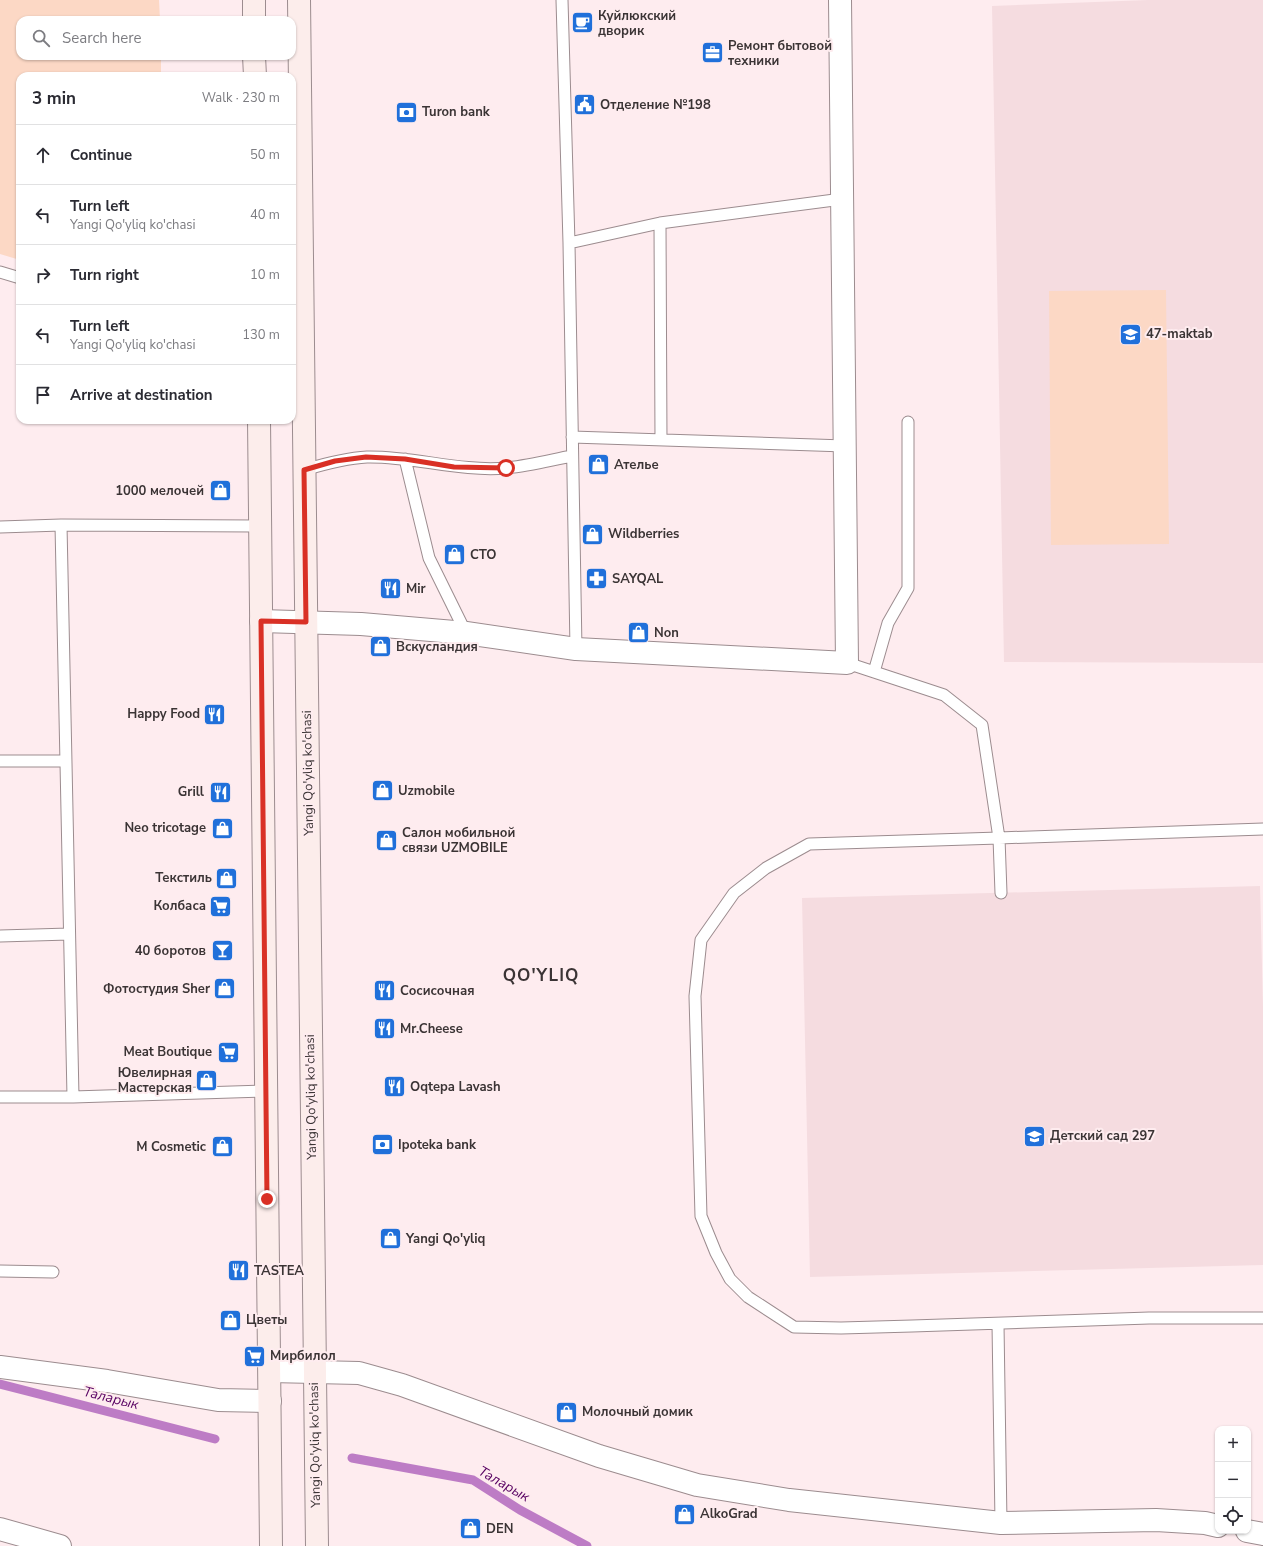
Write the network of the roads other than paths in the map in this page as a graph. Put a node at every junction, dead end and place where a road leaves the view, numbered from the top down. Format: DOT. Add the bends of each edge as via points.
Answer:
graph roads {
  1 [pos="254,0"];
  2 [pos="299,0"];
  3 [pos="562,0"];
  4 [pos="840,0"];
  5 [pos="254,16"];
  6 [pos="254,60"];
  7 [pos="255,72"];
  8 [pos="842,199"];
  9 [pos="660,223"];
  10 [pos="568,243"];
  11 [pos="0,272"];
  12 [pos="16,277"];
  13 [pos="297,342"];
  14 [pos="908,422"];
  15 [pos="259,424"];
  16 [pos="572,437"];
  17 [pos="661,440"];
  18 [pos="845,446"];
  19 [pos="572,456"];
  20 [pos="405,459"];
  21 [pos="304,470"];
  22 [pos="61,525"];
  23 [pos="260,526"];
  24 [pos="0,527"];
  25 [pos="261,621"];
  26 [pos="306,622"];
  27 [pos="466,633"];
  28 [pos="576,649"];
  29 [pos="847,663"];
  30 [pos="874,672"];
  31 [pos="0,761"];
  32 [pos="65,761"];
  33 [pos="1263,829"];
  34 [pos="999,838"];
  35 [pos="1001,893"];
  36 [pos="69,934"];
  37 [pos="0,936"];
  38 [pos="266,1091"];
  39 [pos="73,1096"];
  40 [pos="0,1097"];
  41 [pos="0,1271"];
  42 [pos="53,1272"];
  43 [pos="1263,1318"];
  44 [pos="998,1324"];
  45 [pos="0,1367"];
  46 [pos="270,1371"];
  47 [pos="315,1372"];
  48 [pos="270,1401"];
  49 [pos="1001,1523"];
  50 [pos="1215,1525"];
  51 [pos="0,1529"];
  52 [pos="1251,1532"];
  53 [pos="1263,1534"];
  54 [pos="60,1546"];
  55 [pos="272,1546"];
  56 [pos="316,1546"];
  1 -- 5 [label="main road"];
  2 -- 13 [label="main road, Yangi Qo'yliq ko'chasi"];
  3 -- 10 [label="lane"];
  4 -- 8 [label="street"];
  6 -- 7 [label="main road"];
  8 -- 9 [label="lane"];
  8 -- 18 [label="street"];
  9 -- 10 [label="lane"];
  9 -- 17 [label="lane"];
  10 -- 16 [label="lane"];
  11 -- 12 [label="lane"];
  13 -- 21 [label="main road, Yangi Qo'yliq ko'chasi"];
  14 -- 30 [label="lane" via="908,588 888,623"];
  15 -- 23 [label="main road"];
  16 -- 17 [label="lane"];
  16 -- 19 [label="lane"];
  17 -- 18 [label="lane"];
  18 -- 29 [label="street"];
  19 -- 20 [label="lane" via="506,468 454,467"];
  19 -- 28 [label="lane"];
  20 -- 21 [label="lane" via="366,457 335,461"];
  20 -- 27 [label="lane" via="429,558"];
  21 -- 26 [label="main road, Yangi Qo'yliq ko'chasi"];
  22 -- 23 [label="lane"];
  22 -- 24 [label="lane"];
  22 -- 32 [label="lane"];
  23 -- 25 [label="main road"];
  25 -- 26 [label="street"];
  25 -- 38 [label="main road"];
  26 -- 27 [label="street"];
  26 -- 47 [label="main road, Yangi Qo'yliq ko'chasi"];
  27 -- 28 [label="street"];
  28 -- 29 [label="street"];
  29 -- 30 [label="lane"];
  30 -- 34 [label="lane" via="944,695 982,725"];
  31 -- 32 [label="lane"];
  32 -- 36 [label="lane"];
  33 -- 34 [label="lane"];
  34 -- 35 [label="lane"];
  34 -- 44 [label="lane" via="809,844 766,868 734,893 701,940 695,996 702,1216 716,1253 730,1279 748,1297 794,1327"];
  36 -- 37 [label="lane"];
  36 -- 39 [label="lane"];
  38 -- 39 [label="lane"];
  38 -- 46 [label="main road"];
  39 -- 40 [label="lane"];
  41 -- 42 [label="lane"];
  43 -- 44 [label="lane" via="1149,1318"];
  44 -- 49 [label="lane"];
  45 -- 48 [label="street" via="107,1381 218,1400"];
  46 -- 47 [label="street"];
  46 -- 48 [label="main road"];
  47 -- 49 [label="street" via="359,1373 402,1385 599,1456 697,1485 789,1500"];
  47 -- 56 [label="main road, Yangi Qo'yliq ko'chasi"];
  48 -- 55 [label="main road"];
  49 -- 50 [label="street" via="1156,1520"];
  51 -- 54 [label="street"];
  52 -- 53 [label="street"];
}
